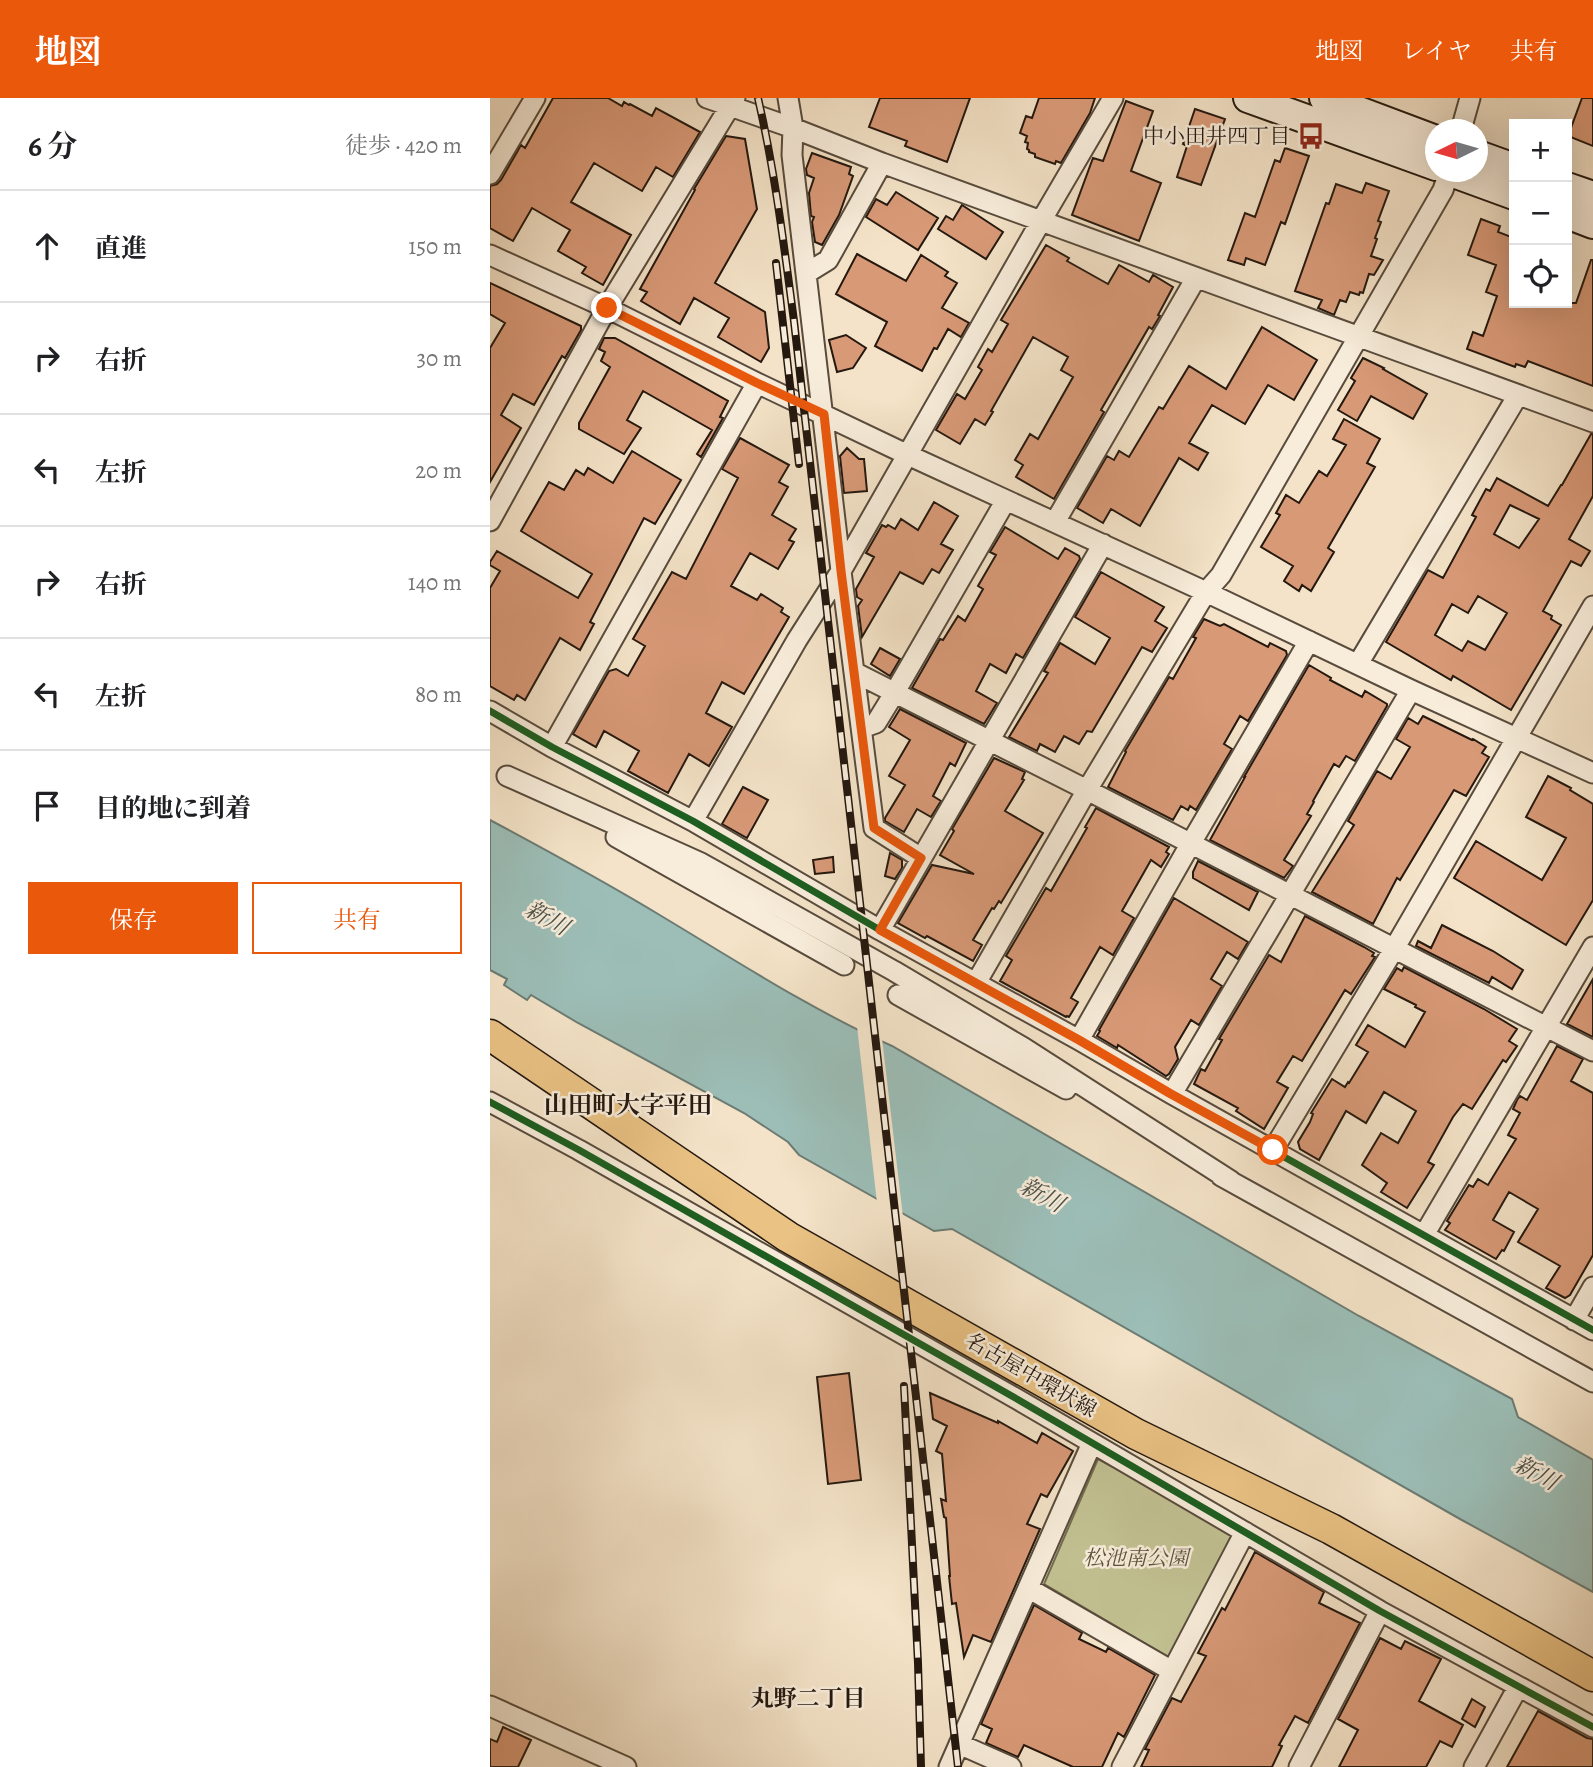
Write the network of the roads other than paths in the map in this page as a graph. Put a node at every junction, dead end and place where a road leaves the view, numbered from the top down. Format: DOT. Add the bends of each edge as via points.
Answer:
graph roads {
  1 [pos="536,98"];
  2 [pos="707,98"];
  3 [pos="788,98"];
  4 [pos="1113,98"];
  5 [pos="1248,98"];
  6 [pos="1324,98"];
  7 [pos="1470,98"];
  8 [pos="733,102"];
  9 [pos="1464,119"];
  10 [pos="793,128"];
  11 [pos="1425,136"];
  12 [pos="1488,159"];
  13 [pos="1425,162"];
  14 [pos="882,163"];
  15 [pos="1509,166"];
  16 [pos="490,174"];
  17 [pos="1446,182"];
  18 [pos="1478,182"];
  19 [pos="1572,189"];
  20 [pos="1509,193"];
  21 [pos="1593,196"];
  22 [pos="1572,216"];
  23 [pos="1041,220"];
  24 [pos="1593,224"];
  25 [pos="490,255"];
  26 [pos="807,273"];
  27 [pos="1196,278"];
  28 [pos="607,308"];
  29 [pos="1358,337"];
  30 [pos="757,383"];
  31 [pos="1518,395"];
  32 [pos="824,414"];
  33 [pos="1593,422"];
  34 [pos="908,455"];
  35 [pos="1006,500"];
  36 [pos="490,521"];
  37 [pos="1055,522"];
  38 [pos="1103,544"];
  39 [pos="841,571"];
  40 [pos="1206,592"];
  41 [pos="1593,606"];
  42 [pos="1309,641"];
  43 [pos="1358,664"];
  44 [pos="854,672"];
  45 [pos="1411,690"];
  46 [pos="895,692"];
  47 [pos="490,711"];
  48 [pos="862,728"];
  49 [pos="1516,737"];
  50 [pos="990,741"];
  51 [pos="552,747"];
  52 [pos="498,772"];
  53 [pos="1593,774"];
  54 [pos="1087,790"];
  55 [pos="693,821"];
  56 [pos="1191,843"];
  57 [pos="921,858"];
  58 [pos="1291,895"];
  59 [pos="880,930"];
  60 [pos="1593,947"];
  61 [pos="1394,949"];
  62 [pos="844,965"];
  63 [pos="976,983"];
  64 [pos="898,995"];
  65 [pos="1547,1027"];
  66 [pos="490,1035"];
  67 [pos="1079,1040"];
  68 [pos="1593,1051"];
  69 [pos="1171,1094"];
  70 [pos="490,1102"];
  71 [pos="1273,1150"];
  72 [pos="1231,1181"];
  73 [pos="1424,1235"];
  74 [pos="1593,1287"];
  75 [pos="1574,1320"];
  76 [pos="1593,1330"];
  77 [pos="1593,1382"];
  78 [pos="1092,1443"];
  79 [pos="1245,1532"];
  80 [pos="1028,1588"];
  81 [pos="1380,1611"];
  82 [pos="1172,1671"];
  83 [pos="1593,1676"];
  84 [pos="1518,1687"];
  85 [pos="490,1706"];
  86 [pos="1593,1727"];
  87 [pos="959,1744"];
  88 [pos="617,1765"];
  89 [pos="949,1767"];
  90 [pos="1011,1767"];
  91 [pos="1122,1767"];
  92 [pos="1299,1767"];
  93 [pos="1474,1767"];
  1 -- 16 [label="street"];
  2 -- 8 [label="street"];
  3 -- 10 [label="street"];
  4 -- 23 [label="street"];
  5 -- 13 [label="street"];
  6 -- 11 [label="street"];
  7 -- 9 [label="street"];
  8 -- 10 [label="street"];
  8 -- 28 [label="street"];
  10 -- 14 [label="street"];
  10 -- 26 [label="street" via="792,155"];
  12 -- 15 [label="street"];
  14 -- 23 [label="street"];
  14 -- 26 [label="street" via="828,260"];
  17 -- 29 [label="street"];
  18 -- 20 [label="street"];
  19 -- 21 [label="street"];
  22 -- 24 [label="street"];
  23 -- 27 [label="street"];
  23 -- 34 [label="street"];
  25 -- 28 [label="street"];
  26 -- 32 [label="street"];
  27 -- 29 [label="street"];
  27 -- 37 [label="street"];
  28 -- 30 [label="street"];
  28 -- 36 [label="street"];
  29 -- 31 [label="street"];
  29 -- 40 [label="street" via="1221,575"];
  30 -- 32 [label="street"];
  30 -- 51 [label="street"];
  31 -- 33 [label="street"];
  31 -- 43 [label="street"];
  32 -- 34 [label="street"];
  32 -- 39 [label="street"];
  34 -- 35 [label="street"];
  34 -- 39 [label="street"];
  35 -- 37 [label="street"];
  35 -- 46 [label="street"];
  37 -- 38 [label="street"];
  38 -- 40 [label="street"];
  38 -- 50 [label="street"];
  39 -- 44 [label="street"];
  39 -- 55 [label="street"];
  40 -- 42 [label="street"];
  40 -- 54 [label="street"];
  41 -- 49 [label="street"];
  42 -- 43 [label="street"];
  42 -- 56 [label="street"];
  43 -- 45 [label="street"];
  44 -- 46 [label="street"];
  44 -- 48 [label="street"];
  45 -- 49 [label="street"];
  45 -- 58 [label="street"];
  46 -- 48 [label="street" via="876,723"];
  46 -- 50 [label="street"];
  47 -- 51 [label="street"];
  48 -- 57 [label="street" via="874,828"];
  49 -- 53 [label="street"];
  49 -- 61 [label="street"];
  50 -- 54 [label="street"];
  50 -- 57 [label="street"];
  51 -- 55 [label="street"];
  52 -- 62 [label="street"];
  52 -- 72 [label="street" via="713,870 1024,1048"];
  54 -- 56 [label="street"];
  54 -- 63 [label="street"];
  55 -- 59 [label="street"];
  56 -- 58 [label="street"];
  56 -- 67 [label="street"];
  57 -- 59 [label="street"];
  58 -- 61 [label="street"];
  58 -- 69 [label="street"];
  59 -- 63 [label="street"];
  60 -- 65 [label="street"];
  61 -- 65 [label="street"];
  61 -- 71 [label="street"];
  63 -- 67 [label="street"];
  64 -- 72 [label="street"];
  65 -- 68 [label="street"];
  65 -- 73 [label="street"];
  66 -- 83 [label="main road, 名古屋中環状線" via="788,1237 1136,1434 1331,1528"];
  67 -- 69 [label="street"];
  69 -- 71 [label="street"];
  70 -- 78 [label="street"];
  71 -- 73 [label="street"];
  72 -- 77 [label="street"];
  73 -- 75 [label="street"];
  74 -- 75 [label="street"];
  75 -- 76 [label="street"];
  78 -- 79 [label="street"];
  78 -- 80 [label="street"];
  79 -- 81 [label="street"];
  79 -- 82 [label="street"];
  80 -- 82 [label="street"];
  80 -- 87 [label="street"];
  81 -- 84 [label="street"];
  81 -- 92 [label="street"];
  82 -- 91 [label="street"];
  84 -- 86 [label="street"];
  84 -- 93 [label="street"];
  85 -- 88 [label="street"];
  87 -- 89 [label="street"];
  87 -- 90 [label="street"];
}
